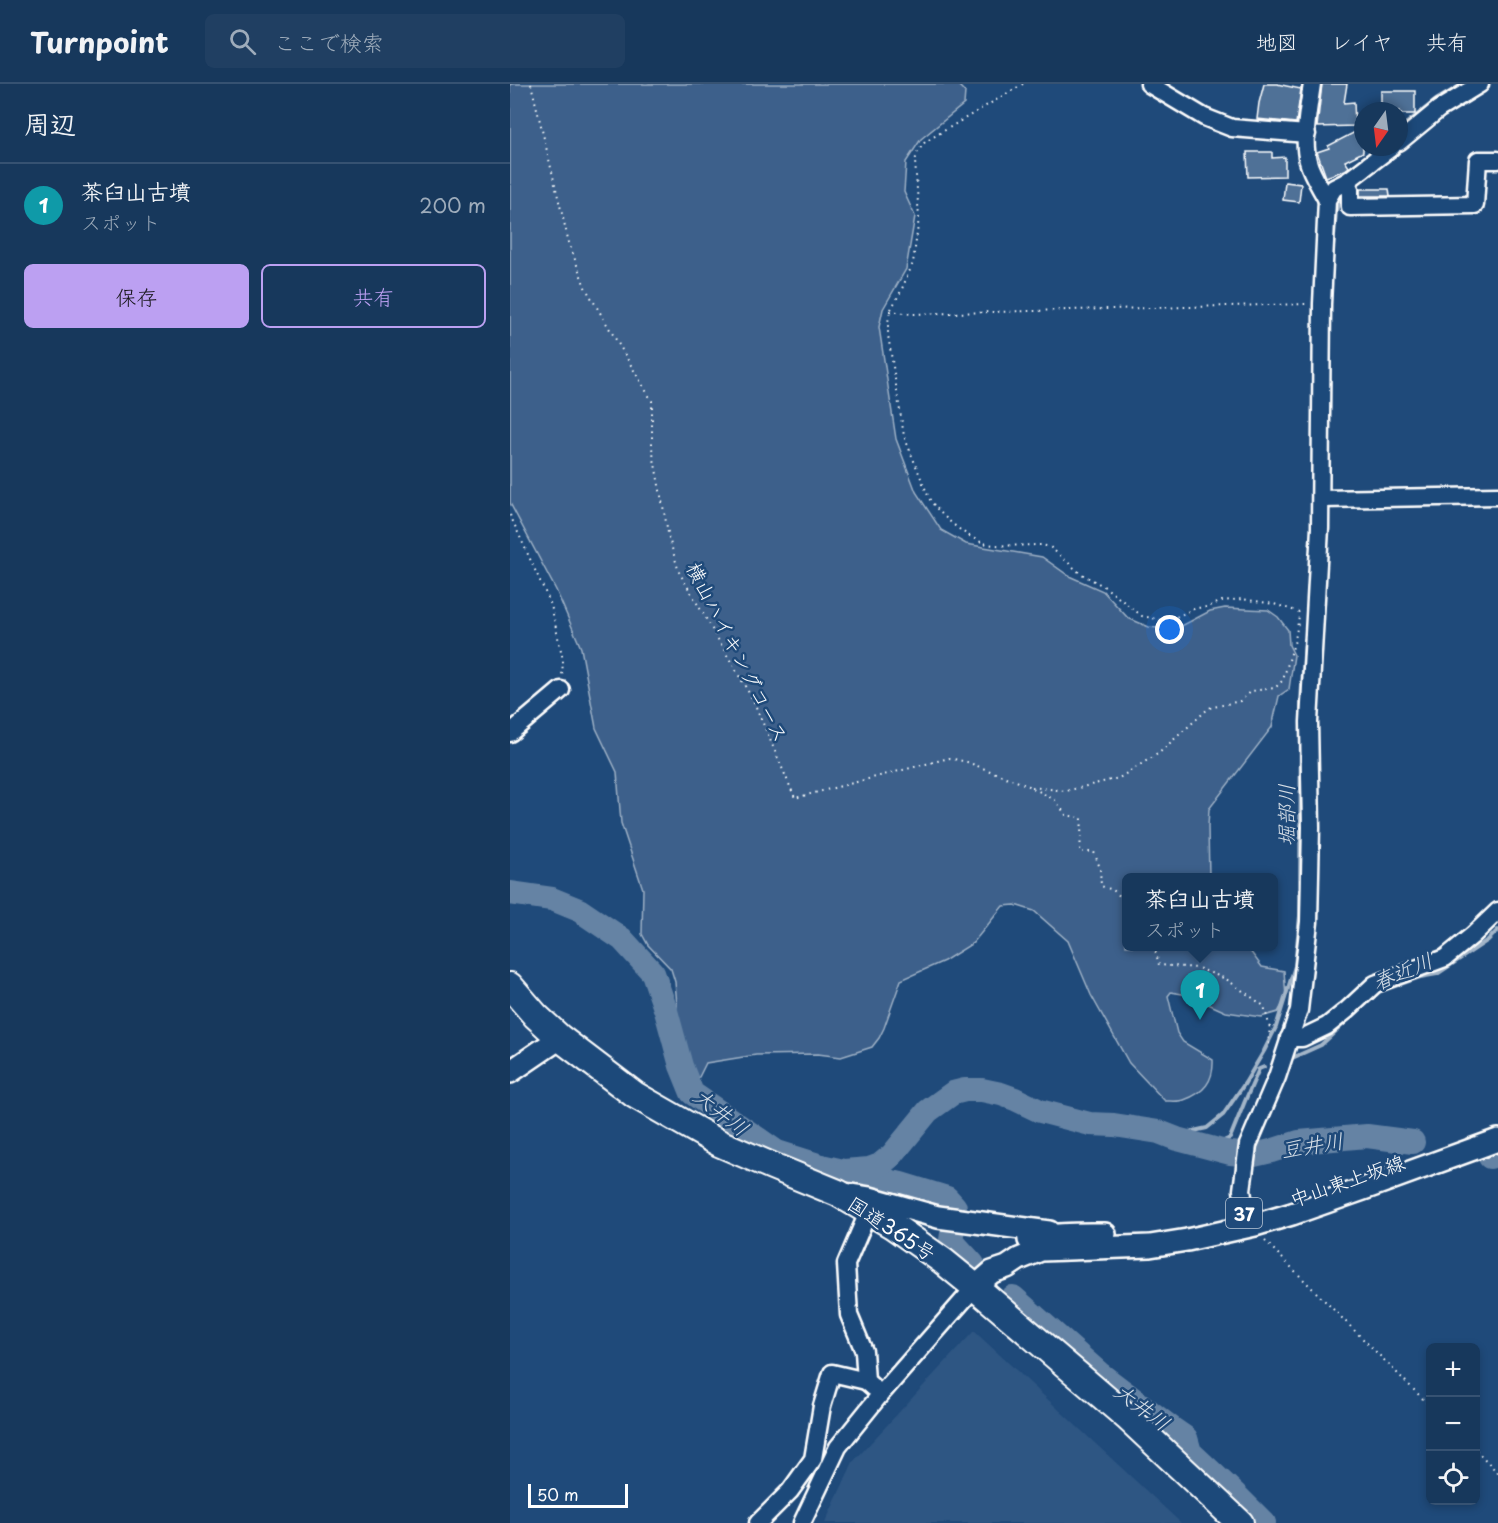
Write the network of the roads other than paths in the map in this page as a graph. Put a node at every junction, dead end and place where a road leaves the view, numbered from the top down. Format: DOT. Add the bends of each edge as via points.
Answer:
graph roads {
  1 [pos="1149,84"];
  2 [pos="1312,84"];
  3 [pos="1480,84"];
  4 [pos="1307,134"];
  5 [pos="1408,135"];
  6 [pos="1380,156"];
  7 [pos="1498,160"];
  8 [pos="1346,182"];
  9 [pos="1327,200"];
  10 [pos="1498,496"];
  11 [pos="1321,499"];
  12 [pos="561,690"];
  13 [pos="510,733"];
  14 [pos="1498,911"];
  15 [pos="510,986"];
  16 [pos="560,1038"];
  17 [pos="1288,1042"];
  18 [pos="510,1072"];
  19 [pos="1498,1125"];
  20 [pos="1498,1140"];
  21 [pos="838,1193"];
  22 [pos="870,1212"];
  23 [pos="1252,1218"];
  24 [pos="1064,1234"];
  25 [pos="984,1279"];
  26 [pos="866,1381"];
  27 [pos="880,1395"];
  28 [pos="758,1523"];
  29 [pos="802,1523"];
  30 [pos="1240,1523"];
  1 -- 4 [label="street" via="1204,117 1232,128"];
  2 -- 4 [label="street"];
  3 -- 5 [label="street" via="1439,109"];
  4 -- 9 [label="street" via="1308,163"];
  6 -- 8 [label="street"];
  7 -- 8 [label="street" via="1478,160 1475,205 1350,207"];
  8 -- 9 [label="street" via="1334,188"];
  9 -- 11 [label="street"];
  10 -- 11 [label="street"];
  11 -- 17 [label="street" via="1309,722 1309,922 1298,963 1299,1010"];
  12 -- 13 [label="street"];
  14 -- 17 [label="street" via="1445,958 1375,984 1327,1026"];
  15 -- 16 [label="highway, 国道365号"];
  16 -- 18 [label="main road"];
  16 -- 21 [label="highway, 国道365号" via="635,1095 720,1143"];
  17 -- 23 [label="street" via="1248,1145 1242,1190"];
  19 -- 23 [label="main road, 中山東上坂線 / 37"];
  20 -- 23 [label="main road, 中山東上坂線 / 37" via="1347,1195"];
  21 -- 22 [label="highway, 国道365号"];
  21 -- 24 [label="main road" via="938,1217"];
  22 -- 25 [label="highway, 国道365号" via="943,1261"];
  22 -- 26 [label="street" via="846,1264 849,1316 864,1351"];
  23 -- 24 [label="main road, 中山東上坂線 / 37" via="1147,1231"];
  23 -- 25 [label="main road, 中山東上坂線 / 37" via="1187,1240 1150,1246 1041,1250"];
  24 -- 25 [label="main road, 中山東上坂線 / 37" via="1012,1247 999,1256"];
  25 -- 27 [label="street"];
  25 -- 30 [label="highway, 国道365号"];
  26 -- 27 [label="street"];
  26 -- 28 [label="street" via="831,1373 813,1459 790,1491"];
  27 -- 29 [label="street" via="838,1447"];
}
